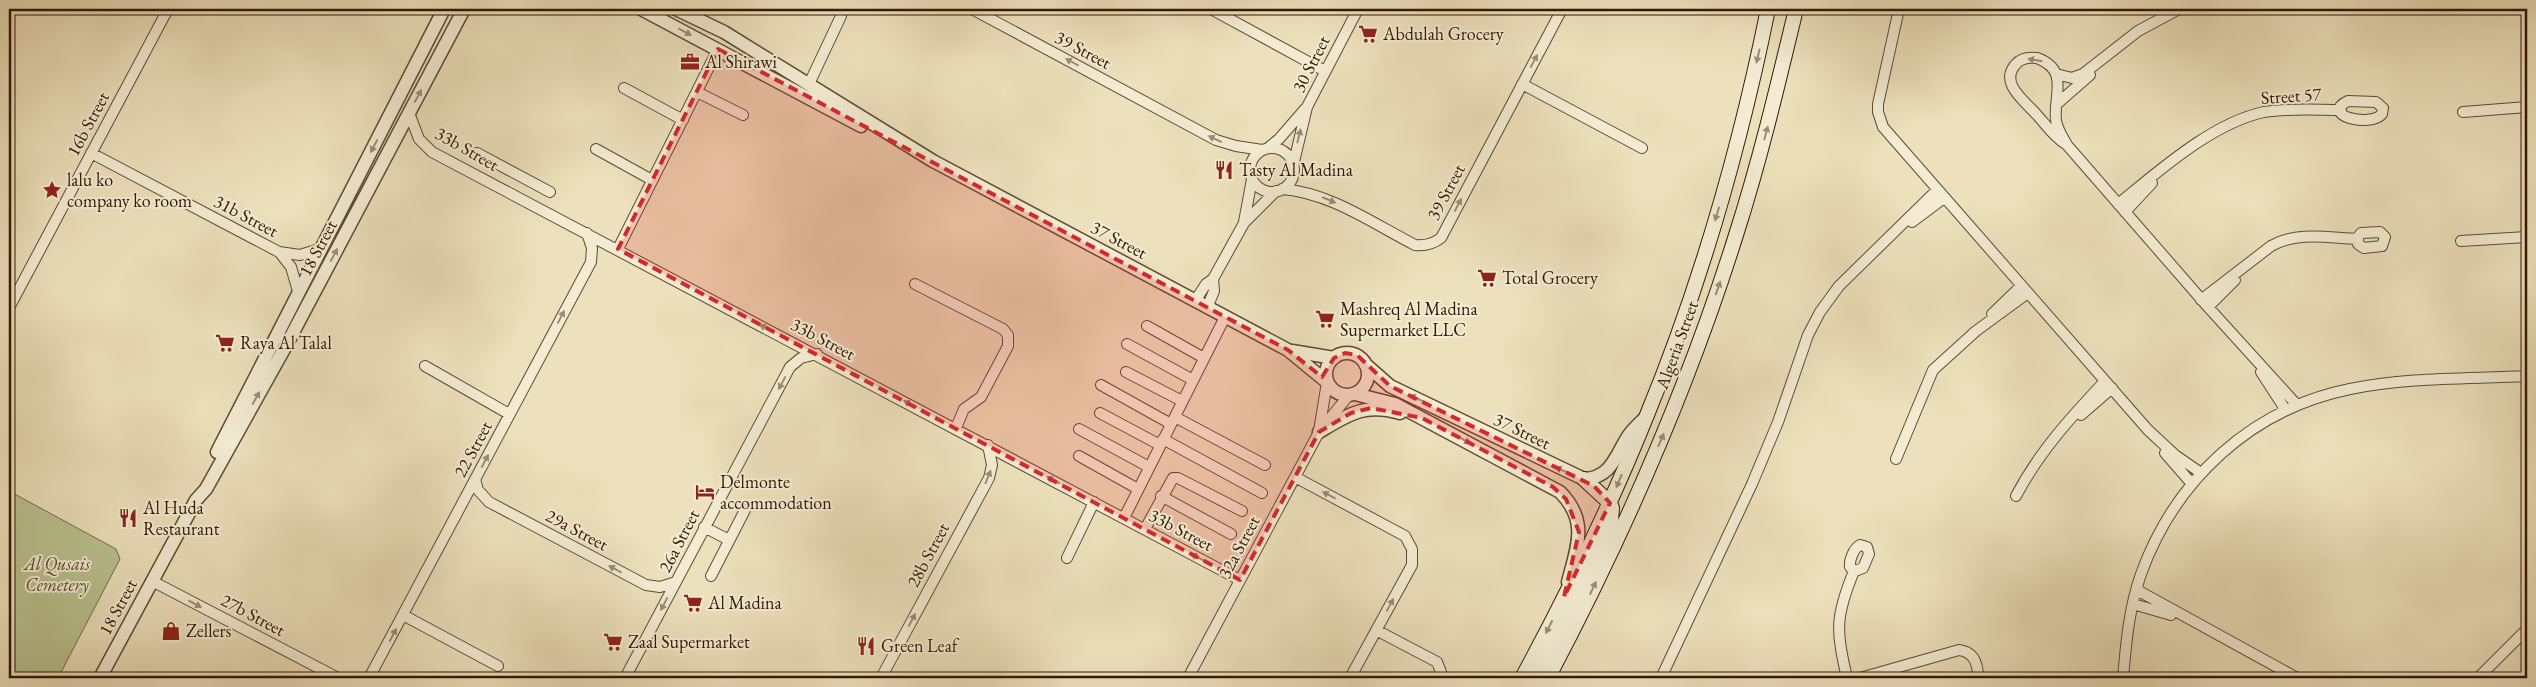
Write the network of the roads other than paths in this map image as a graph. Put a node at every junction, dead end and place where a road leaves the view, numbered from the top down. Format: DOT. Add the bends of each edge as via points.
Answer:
graph roads {
  1 [pos="168,9"];
  2 [pos="444,9"];
  3 [pos="464,9"];
  4 [pos="642,9"];
  5 [pos="972,9"];
  6 [pos="988,9"];
  7 [pos="1211,9"];
  8 [pos="1358,9"];
  9 [pos="1562,9"];
  10 [pos="1768,9"];
  11 [pos="1796,9"];
  12 [pos="1900,9"];
  13 [pos="2179,9"];
  14 [pos="682,10"];
  15 [pos="2168,11"];
  16 [pos="841,16"];
  17 [pos="993,20"];
  18 [pos="718,49"];
  19 [pos="2093,67"];
  20 [pos="1325,71"];
  21 [pos="2056,74"];
  22 [pos="809,84"];
  23 [pos="1522,84"];
  24 [pos="624,88"];
  25 [pos="696,92"];
  26 [pos="2058,103"];
  27 [pos="1307,107"];
  28 [pos="2527,107"];
  29 [pos="2341,110"];
  30 [pos="2463,112"];
  31 [pos="409,113"];
  32 [pos="743,115"];
  33 [pos="683,120"];
  34 [pos="2067,145"];
  35 [pos="1642,148"];
  36 [pos="596,149"];
  37 [pos="1265,149"];
  38 [pos="92,153"];
  39 [pos="477,153"];
  40 [pos="933,161"];
  41 [pos="1293,166"];
  42 [pos="514,173"];
  43 [pos="1252,179"];
  44 [pos="652,180"];
  45 [pos="506,190"];
  46 [pos="1279,190"];
  47 [pos="550,192"];
  48 [pos="1940,194"];
  49 [pos="2121,208"];
  50 [pos="1244,223"];
  51 [pos="587,232"];
  52 [pos="2527,236"];
  53 [pos="2357,239"];
  54 [pos="2461,241"];
  55 [pos="320,249"];
  56 [pos="618,249"];
  57 [pos="279,252"];
  58 [pos="1213,279"];
  59 [pos="915,284"];
  60 [pos="2024,289"];
  61 [pos="298,291"];
  62 [pos="1196,301"];
  63 [pos="2205,303"];
  64 [pos="9,308"];
  65 [pos="1207,308"];
  66 [pos="1225,317"];
  67 [pos="1147,326"];
  68 [pos="1127,344"];
  69 [pos="1288,350"];
  70 [pos="817,354"];
  71 [pos="1204,358"];
  72 [pos="1334,358"];
  73 [pos="2253,358"];
  74 [pos="1365,364"];
  75 [pos="425,366"];
  76 [pos="1126,372"];
  77 [pos="2527,376"];
  78 [pos="1193,380"];
  79 [pos="1327,382"];
  80 [pos="1100,384"];
  81 [pos="2108,385"];
  82 [pos="1352,395"];
  83 [pos="1182,402"];
  84 [pos="2297,405"];
  85 [pos="2286,410"];
  86 [pos="1100,413"];
  87 [pos="509,414"];
  88 [pos="1647,415"];
  89 [pos="1422,418"];
  90 [pos="1173,421"];
  91 [pos="956,428"];
  92 [pos="1079,429"];
  93 [pos="2148,430"];
  94 [pos="1319,432"];
  95 [pos="1162,442"];
  96 [pos="988,445"];
  97 [pos="1079,456"];
  98 [pos="1896,458"];
  99 [pos="1265,465"];
  100 [pos="1149,467"];
  101 [pos="2201,473"];
  102 [pos="1295,476"];
  103 [pos="475,479"];
  104 [pos="1584,479"];
  105 [pos="2192,484"];
  106 [pos="1138,489"];
  107 [pos="1262,493"];
  108 [pos="1162,496"];
  109 [pos="2016,496"];
  110 [pos="196,500"];
  111 [pos="1094,502"];
  112 [pos="1610,503"];
  113 [pos="745,510"];
  114 [pos="1242,511"];
  115 [pos="1124,518"];
  116 [pos="704,527"];
  117 [pos="1145,529"];
  118 [pos="1231,534"];
  119 [pos="730,540"];
  120 [pos="1067,558"];
  121 [pos="1854,570"];
  122 [pos="711,576"];
  123 [pos="1240,580"];
  124 [pos="152,581"];
  125 [pos="676,582"];
  126 [pos="2136,590"];
  127 [pos="1564,597"];
  128 [pos="2133,604"];
  129 [pos="403,615"];
  130 [pos="2191,621"];
  131 [pos="2527,628"];
  132 [pos="1376,630"];
  133 [pos="498,666"];
  134 [pos="2280,674"];
  135 [pos="1665,677"];
  136 [pos="100,678"];
  137 [pos="338,678"];
  138 [pos="369,678"];
  139 [pos="624,678"];
  140 [pos="881,678"];
  141 [pos="1188,678"];
  142 [pos="1350,678"];
  143 [pos="1437,678"];
  144 [pos="1522,678"];
  145 [pos="1537,678"];
  146 [pos="1548,678"];
  147 [pos="1847,678"];
  148 [pos="1860,678"];
  149 [pos="1978,678"];
  150 [pos="2123,678"];
  151 [pos="2297,678"];
  152 [pos="2478,678"];
  1 -- 38 [label="street, 16b Street"];
  2 -- 55 [label="street, 18 Street, one-way"];
  31 -- 3 [label="street, 18 Street, one-way"];
  4 -- 18 [label="street, 37 Street, one-way"];
  5 -- 17 [label="street, 39 Street"];
  6 -- 17 [label="street"];
  7 -- 20 [label="street"];
  8 -- 20 [label="street, 30 Street"];
  23 -- 9 [label="street, 39 Street, one-way"];
  10 -- 88 [label="main road, Algeria Street, one-way" via="1750,93 1718,210 1682,322"];
  146 -- 11 [label="main road, Algeria Street, one-way" via="1642,486 1700,341 1737,234"];
  12 -- 48 [label="street" via="1878,112 1888,134"];
  13 -- 15 [label="street"];
  14 -- 22 [label="street, 37 Street"];
  15 -- 19 [label="street"];
  16 -- 22 [label="street"];
  37 -- 17 [label="street, 39 Street, one-way" via="1216,140"];
  18 -- 25 [label="street"];
  18 -- 40 [label="street, 37 Street" via="882,138"];
  19 -- 21 [label="street" via="2072,78"];
  19 -- 26 [label="street" via="2089,76"];
  20 -- 27 [label="street, 30 Street"];
  21 -- 26 [label="street"];
  21 -- 34 [label="street, one-way" via="2046,63 2032,58 2019,61 2010,77 2015,92 2054,136"];
  22 -- 40 [label="street, 37 Street"];
  23 -- 35 [label="street"];
  46 -- 23 [label="street, 39 Street, one-way" via="1304,192 1334,202 1414,245 1436,242"];
  24 -- 33 [label="street"];
  25 -- 32 [label="street"];
  25 -- 33 [label="street"];
  26 -- 34 [label="street" via="2057,126"];
  27 -- 37 [label="street, 30 Street" via="1279,139"];
  41 -- 27 [label="street, 30 Street, one-way"];
  28 -- 30 [label="street"];
  29 -- 49 [label="street, Street 57" via="2283,110 2248,117 2205,137"];
  31 -- 45 [label="street, 33b Street" via="419,139 427,149"];
  110 -- 31 [label="street, 18 Street, one-way" via="206,489 288,342"];
  33 -- 44 [label="street"];
  34 -- 49 [label="street"];
  36 -- 44 [label="street"];
  37 -- 41 [label="street" via="1282,150"];
  37 -- 43 [label="street" via="1252,159"];
  38 -- 57 [label="street, 31b Street"];
  38 -- 64 [label="street, 16b Street"];
  39 -- 42 [label="street"];
  40 -- 62 [label="street, 37 Street"];
  41 -- 46 [label="street" via="1291,179"];
  42 -- 45 [label="street"];
  42 -- 47 [label="street"];
  43 -- 46 [label="street" via="1264,190"];
  43 -- 50 [label="street"];
  44 -- 56 [label="street"];
  45 -- 51 [label="street, 33b Street"];
  46 -- 50 [label="street"];
  48 -- 60 [label="street"];
  48 -- 135 [label="street" via="1839,286 1813,323 1778,422"];
  49 -- 63 [label="street"];
  50 -- 58 [label="street"];
  51 -- 56 [label="street, 33b Street"];
  87 -- 51 [label="street, 22 Street, one-way" via="591,262 592,248"];
  52 -- 54 [label="street"];
  53 -- 63 [label="street" via="2289,238 2271,246 2250,262"];
  55 -- 57 [label="street, 31b Street" via="300,256"];
  55 -- 61 [label="street, 18 Street"];
  70 -- 56 [label="street, 33b Street, one-way"];
  57 -- 61 [label="street, 31b Street" via="291,267"];
  58 -- 62 [label="street"];
  58 -- 65 [label="street" via="1214,291"];
  59 -- 91 [label="street" via="1003,329 1008,336 1008,346 981,397 964,409"];
  60 -- 81 [label="street"];
  60 -- 98 [label="street" via="1939,363 1929,377"];
  61 -- 110 [label="street, 18 Street" via="201,483"];
  62 -- 65 [label="street, 37 Street"];
  63 -- 73 [label="street"];
  65 -- 66 [label="street, 37 Street"];
  66 -- 69 [label="street, 37 Street"];
  66 -- 71 [label="street"];
  67 -- 71 [label="street"];
  68 -- 78 [label="street"];
  69 -- 72 [label="street, 37 Street"];
  69 -- 79 [label="street, 37 Street"];
  91 -- 70 [label="street, 33b Street, one-way"];
  70 -- 116 [label="street, 26a Street, one-way" via="801,358 790,367"];
  71 -- 78 [label="street"];
  72 -- 74 [label="street" via="1351,354"];
  72 -- 79 [label="street" via="1327,367"];
  73 -- 84 [label="street"];
  73 -- 85 [label="street"];
  74 -- 82 [label="street" via="1367,381"];
  104 -- 74 [label="street, 37 Street, one-way" via="1390,386"];
  75 -- 87 [label="street"];
  76 -- 83 [label="street"];
  77 -- 84 [label="street" via="2382,384 2329,394"];
  78 -- 83 [label="street"];
  79 -- 82 [label="street" via="1337,393"];
  79 -- 94 [label="street, 32a Street"];
  80 -- 90 [label="street"];
  81 -- 93 [label="street"];
  81 -- 109 [label="street" via="2062,429 2032,468"];
  82 -- 89 [label="street, 37 Street" via="1386,400"];
  82 -- 94 [label="street, 32a Street"];
  83 -- 90 [label="street"];
  84 -- 85 [label="street"];
  85 -- 101 [label="street" via="2264,420 2236,440"];
  86 -- 95 [label="street"];
  103 -- 87 [label="street, 22 Street, one-way"];
  88 -- 104 [label="street" via="1628,437 1608,470 1594,479"];
  88 -- 112 [label="main road, Algeria Street, one-way"];
  89 -- 94 [label="street" via="1371,408 1351,413"];
  89 -- 127 [label="street, 37 Street, one-way" via="1553,487 1566,499 1577,518 1579,532"];
  90 -- 95 [label="street"];
  90 -- 99 [label="street"];
  91 -- 96 [label="street, 33b Street"];
  92 -- 100 [label="street"];
  93 -- 101 [label="street"];
  93 -- 105 [label="street"];
  94 -- 102 [label="street, 32a Street"];
  95 -- 100 [label="street"];
  95 -- 107 [label="street"];
  111 -- 96 [label="street, 33b Street, one-way"];
  140 -- 96 [label="street, 28b Street, one-way" via="989,478 992,458"];
  97 -- 106 [label="street"];
  100 -- 106 [label="street"];
  101 -- 105 [label="street"];
  102 -- 123 [label="street, 32a Street"];
  132 -- 102 [label="street, one-way" via="1412,565 1411,544 1405,536"];
  125 -- 103 [label="street, 29a Street, one-way" via="660,587 646,585 488,502 478,490"];
  103 -- 129 [label="street, 22 Street"];
  104 -- 112 [label="main road"];
  105 -- 126 [label="street" via="2158,536"];
  106 -- 115 [label="street"];
  108 -- 114 [label="street" via="1170,480 1178,478"];
  108 -- 117 [label="street"];
  108 -- 118 [label="street"];
  110 -- 124 [label="street, 18 Street"];
  111 -- 115 [label="street, 33b Street"];
  111 -- 120 [label="street"];
  112 -- 127 [label="main road, Algeria Street"];
  112 -- 145 [label="main road" via="1611,521 1562,632"];
  113 -- 119 [label="street"];
  115 -- 117 [label="street, 33b Street"];
  116 -- 119 [label="street"];
  116 -- 125 [label="street, 26a Street"];
  123 -- 117 [label="street, 33b Street, one-way"];
  119 -- 122 [label="street"];
  121 -- 147 [label="street" via="1837,624"];
  123 -- 141 [label="street, 32a Street"];
  124 -- 136 [label="street, 18 Street"];
  124 -- 137 [label="street, 27b Street, one-way"];
  125 -- 139 [label="street, 26a Street, one-way"];
  126 -- 128 [label="street"];
  126 -- 130 [label="street"];
  127 -- 144 [label="main road, Algeria Street, one-way"];
  128 -- 130 [label="street"];
  128 -- 150 [label="street"];
  129 -- 133 [label="street"];
  138 -- 129 [label="street, 22 Street, one-way"];
  130 -- 134 [label="street"];
  131 -- 152 [label="street"];
  132 -- 142 [label="street"];
  132 -- 143 [label="street" via="1437,662 1441,672"];
  134 -- 151 [label="street"];
  148 -- 149 [label="street" via="1959,650 1968,652 1975,660"];
}
